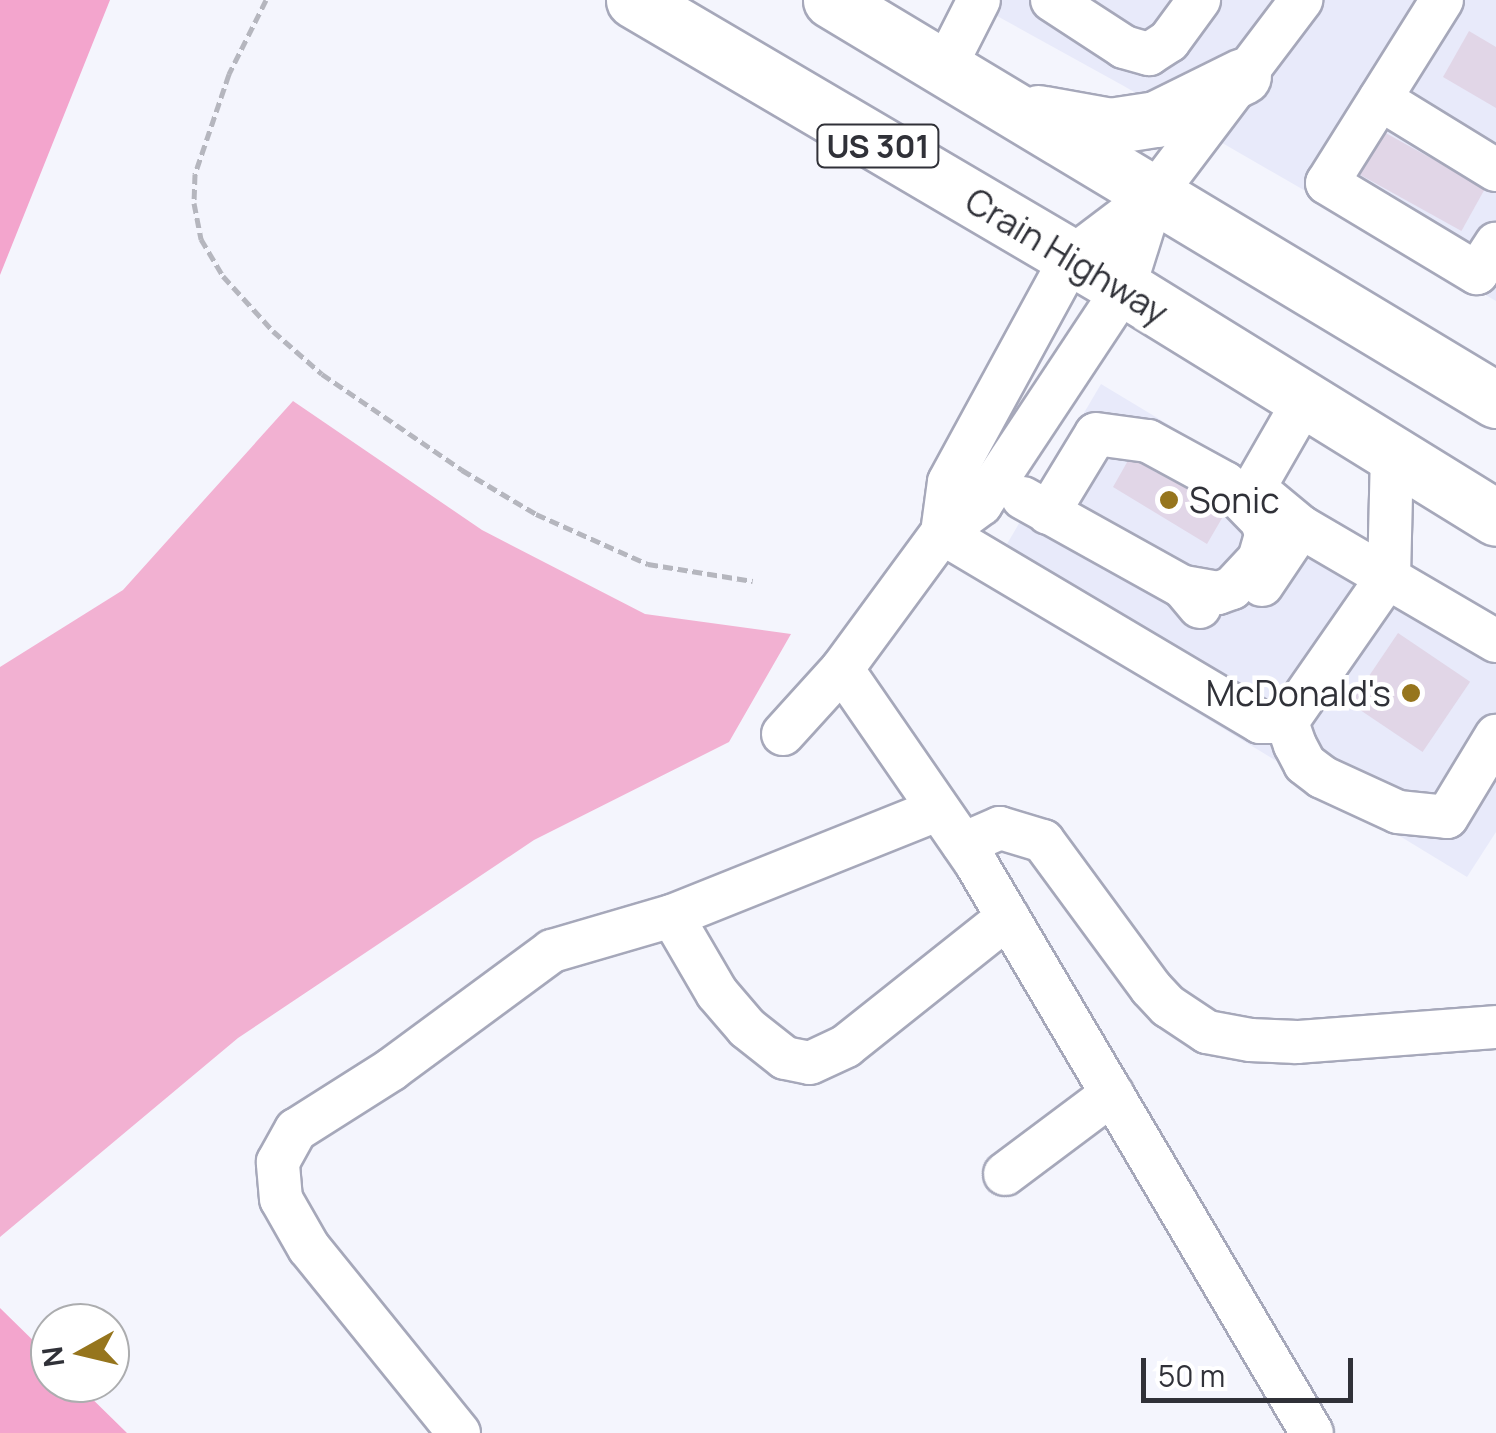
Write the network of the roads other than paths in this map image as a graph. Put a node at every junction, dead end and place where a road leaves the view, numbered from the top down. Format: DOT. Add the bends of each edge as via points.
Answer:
graph roads {
  1 [pos="634,0"];
  2 [pos="831,0"];
  3 [pos="980,0"];
  4 [pos="1052,0"];
  5 [pos="1199,0"];
  6 [pos="1300,0"];
  7 [pos="1442,0"];
  8 [pos="944,69"];
  9 [pos="1242,76"];
  10 [pos="1380,99"];
  11 [pos="1005,106"];
  12 [pos="1496,170"];
  13 [pos="1154,196"];
  14 [pos="1496,244"];
  15 [pos="1072,258"];
  16 [pos="1124,288"];
  17 [pos="1492,388"];
  18 [pos="1304,401"];
  19 [pos="1392,454"];
  20 [pos="996,482"];
  21 [pos="1048,513"];
  22 [pos="1496,518"];
  23 [pos="1301,527"];
  24 [pos="942,533"];
  25 [pos="1389,575"];
  26 [pos="1183,588"];
  27 [pos="1496,641"];
  28 [pos="842,669"];
  29 [pos="1288,722"];
  30 [pos="782,734"];
  31 [pos="1496,736"];
  32 [pos="937,810"];
  33 [pos="963,844"];
  34 [pos="672,916"];
  35 [pos="1008,918"];
  36 [pos="1496,1027"];
  37 [pos="1112,1094"];
  38 [pos="1006,1174"];
  39 [pos="459,1433"];
  40 [pos="1312,1433"];
  1 -- 15 [label="highway, Crain Highway / US 301"];
  2 -- 8 [label="highway, US 301"];
  3 -- 8 [label="street"];
  4 -- 5 [label="street" via="1124,47 1148,54 1168,41"];
  6 -- 9 [label="street"];
  7 -- 10 [label="street"];
  8 -- 11 [label="highway, US 301"];
  9 -- 11 [label="highway" via="1156,118 1110,126"];
  9 -- 13 [label="street"];
  10 -- 12 [label="street"];
  10 -- 14 [label="street" via="1327,183 1478,273"];
  11 -- 13 [label="highway, US 301"];
  13 -- 15 [label="street"];
  13 -- 16 [label="street"];
  13 -- 17 [label="highway, US 301"];
  15 -- 16 [label="highway, Crain Highway / US 301"];
  15 -- 24 [label="street" via="949,482"];
  16 -- 18 [label="highway, Crain Highway / US 301"];
  16 -- 20 [label="street"];
  18 -- 19 [label="highway, Crain Highway / US 301"];
  18 -- 23 [label="street" via="1254,488"];
  19 -- 22 [label="highway, Crain Highway / US 301"];
  19 -- 25 [label="street"];
  20 -- 21 [label="street"];
  20 -- 24 [label="street" via="982,504"];
  21 -- 26 [label="street"];
  21 -- 26 [label="street" via="1096,434 1148,441 1224,483 1262,520 1266,535 1259,558 1232,588"];
  23 -- 25 [label="street"];
  23 -- 26 [label="street" via="1242,615 1201,608"];
  24 -- 28 [label="street"];
  24 -- 29 [label="street" via="1260,722"];
  25 -- 27 [label="street"];
  25 -- 29 [label="street"];
  28 -- 30 [label="street"];
  28 -- 32 [label="street"];
  29 -- 31 [label="street" via="1305,764 1322,777 1398,812 1424,816 1447,817"];
  32 -- 33 [label="street"];
  32 -- 34 [label="street"];
  33 -- 35 [label="street"];
  33 -- 36 [label="street" via="1000,828 1044,841 1151,988 1207,1032 1298,1042"];
  34 -- 35 [label="street" via="747,1028 786,1058 810,1063 846,1046"];
  34 -- 39 [label="street" via="552,951 392,1069 296,1130 278,1162 281,1199 309,1248"];
  35 -- 37 [label="street"];
  37 -- 38 [label="street"];
  37 -- 40 [label="street"];
}
